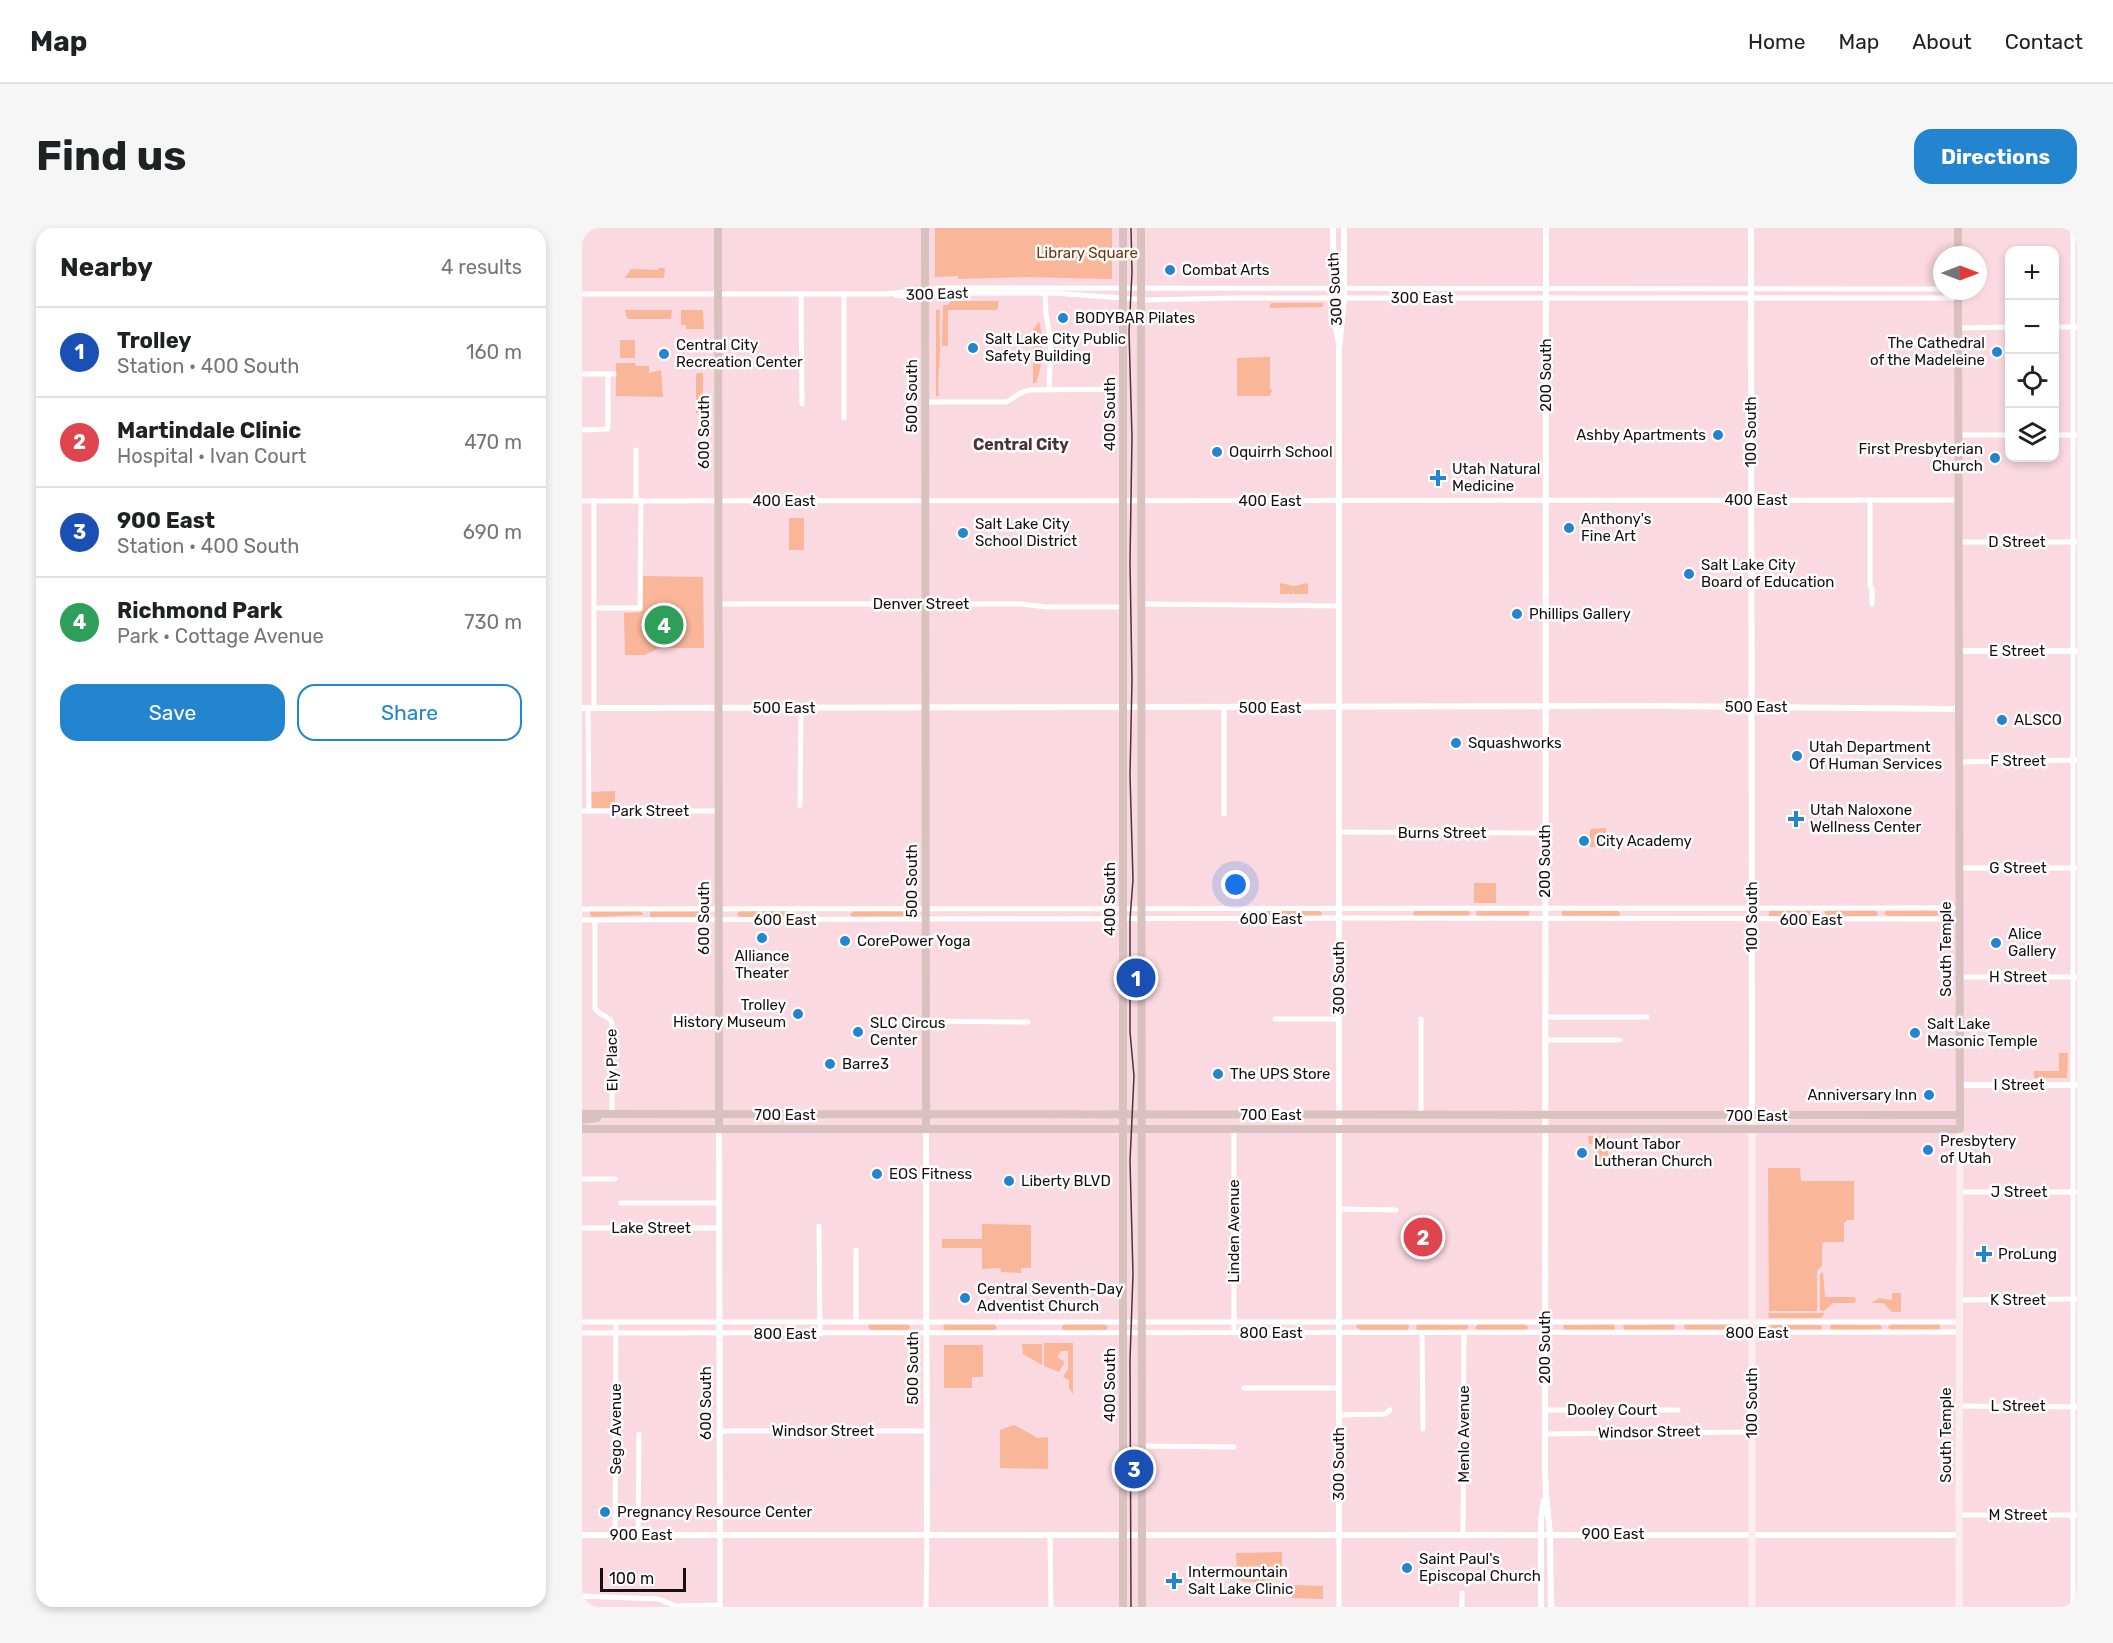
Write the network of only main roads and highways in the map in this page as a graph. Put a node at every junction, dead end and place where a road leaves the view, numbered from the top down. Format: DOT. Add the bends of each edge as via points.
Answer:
graph roads {
  1 [pos="718,228"];
  2 [pos="925,228"];
  3 [pos="1123,228"];
  4 [pos="1141,228"];
  5 [pos="1958,228"];
  6 [pos="1958,246"];
  7 [pos="1958,300"];
  8 [pos="582,1114"];
  9 [pos="612,1114"];
  10 [pos="719,1114"];
  11 [pos="926,1114"];
  12 [pos="1124,1114"];
  13 [pos="1142,1114"];
  14 [pos="1752,1115"];
  15 [pos="1960,1115"];
  16 [pos="582,1120"];
  17 [pos="582,1129"];
  18 [pos="719,1129"];
  19 [pos="926,1129"];
  20 [pos="1124,1129"];
  21 [pos="1142,1129"];
  22 [pos="1752,1129"];
  23 [pos="1960,1129"];
  24 [pos="1123,1607"];
  25 [pos="1142,1607"];
  26 [pos="1752,1607"];
  27 [pos="1959,1607"];
  1 -- 10 [label="main road, 600 South"];
  2 -- 11 [label="main road, 500 South"];
  3 -- 12 [label="main road, 400 South"];
  4 -- 13 [label="main road, 400 South"];
  5 -- 6 [label="main road"];
  7 -- 15 [label="main road, South Temple"];
  8 -- 9 [label="main road, 700 East"];
  9 -- 10 [label="main road, 700 East"];
  9 -- 16 [label="main road"];
  10 -- 11 [label="main road, 700 East"];
  10 -- 18 [label="main road, 600 South"];
  11 -- 12 [label="main road, 700 East"];
  11 -- 19 [label="main road, 500 South"];
  12 -- 13 [label="main road, 700 East"];
  12 -- 20 [label="main road, 400 South"];
  13 -- 14 [label="main road, 700 East"];
  13 -- 21 [label="main road, 400 South"];
  14 -- 15 [label="main road, 700 East"];
  14 -- 22 [label="main road, 100 South"];
  15 -- 23 [label="main road, South Temple"];
  17 -- 18 [label="main road, 700 East"];
  18 -- 19 [label="main road, 700 East"];
  19 -- 20 [label="main road, 700 East"];
  20 -- 21 [label="main road, 700 East"];
  20 -- 24 [label="main road, 400 South"];
  21 -- 22 [label="main road, 700 East"];
  21 -- 25 [label="main road, 400 South"];
  22 -- 23 [label="main road, 700 East"];
  22 -- 26 [label="main road, 100 South"];
  23 -- 27 [label="main road, South Temple"];
}
